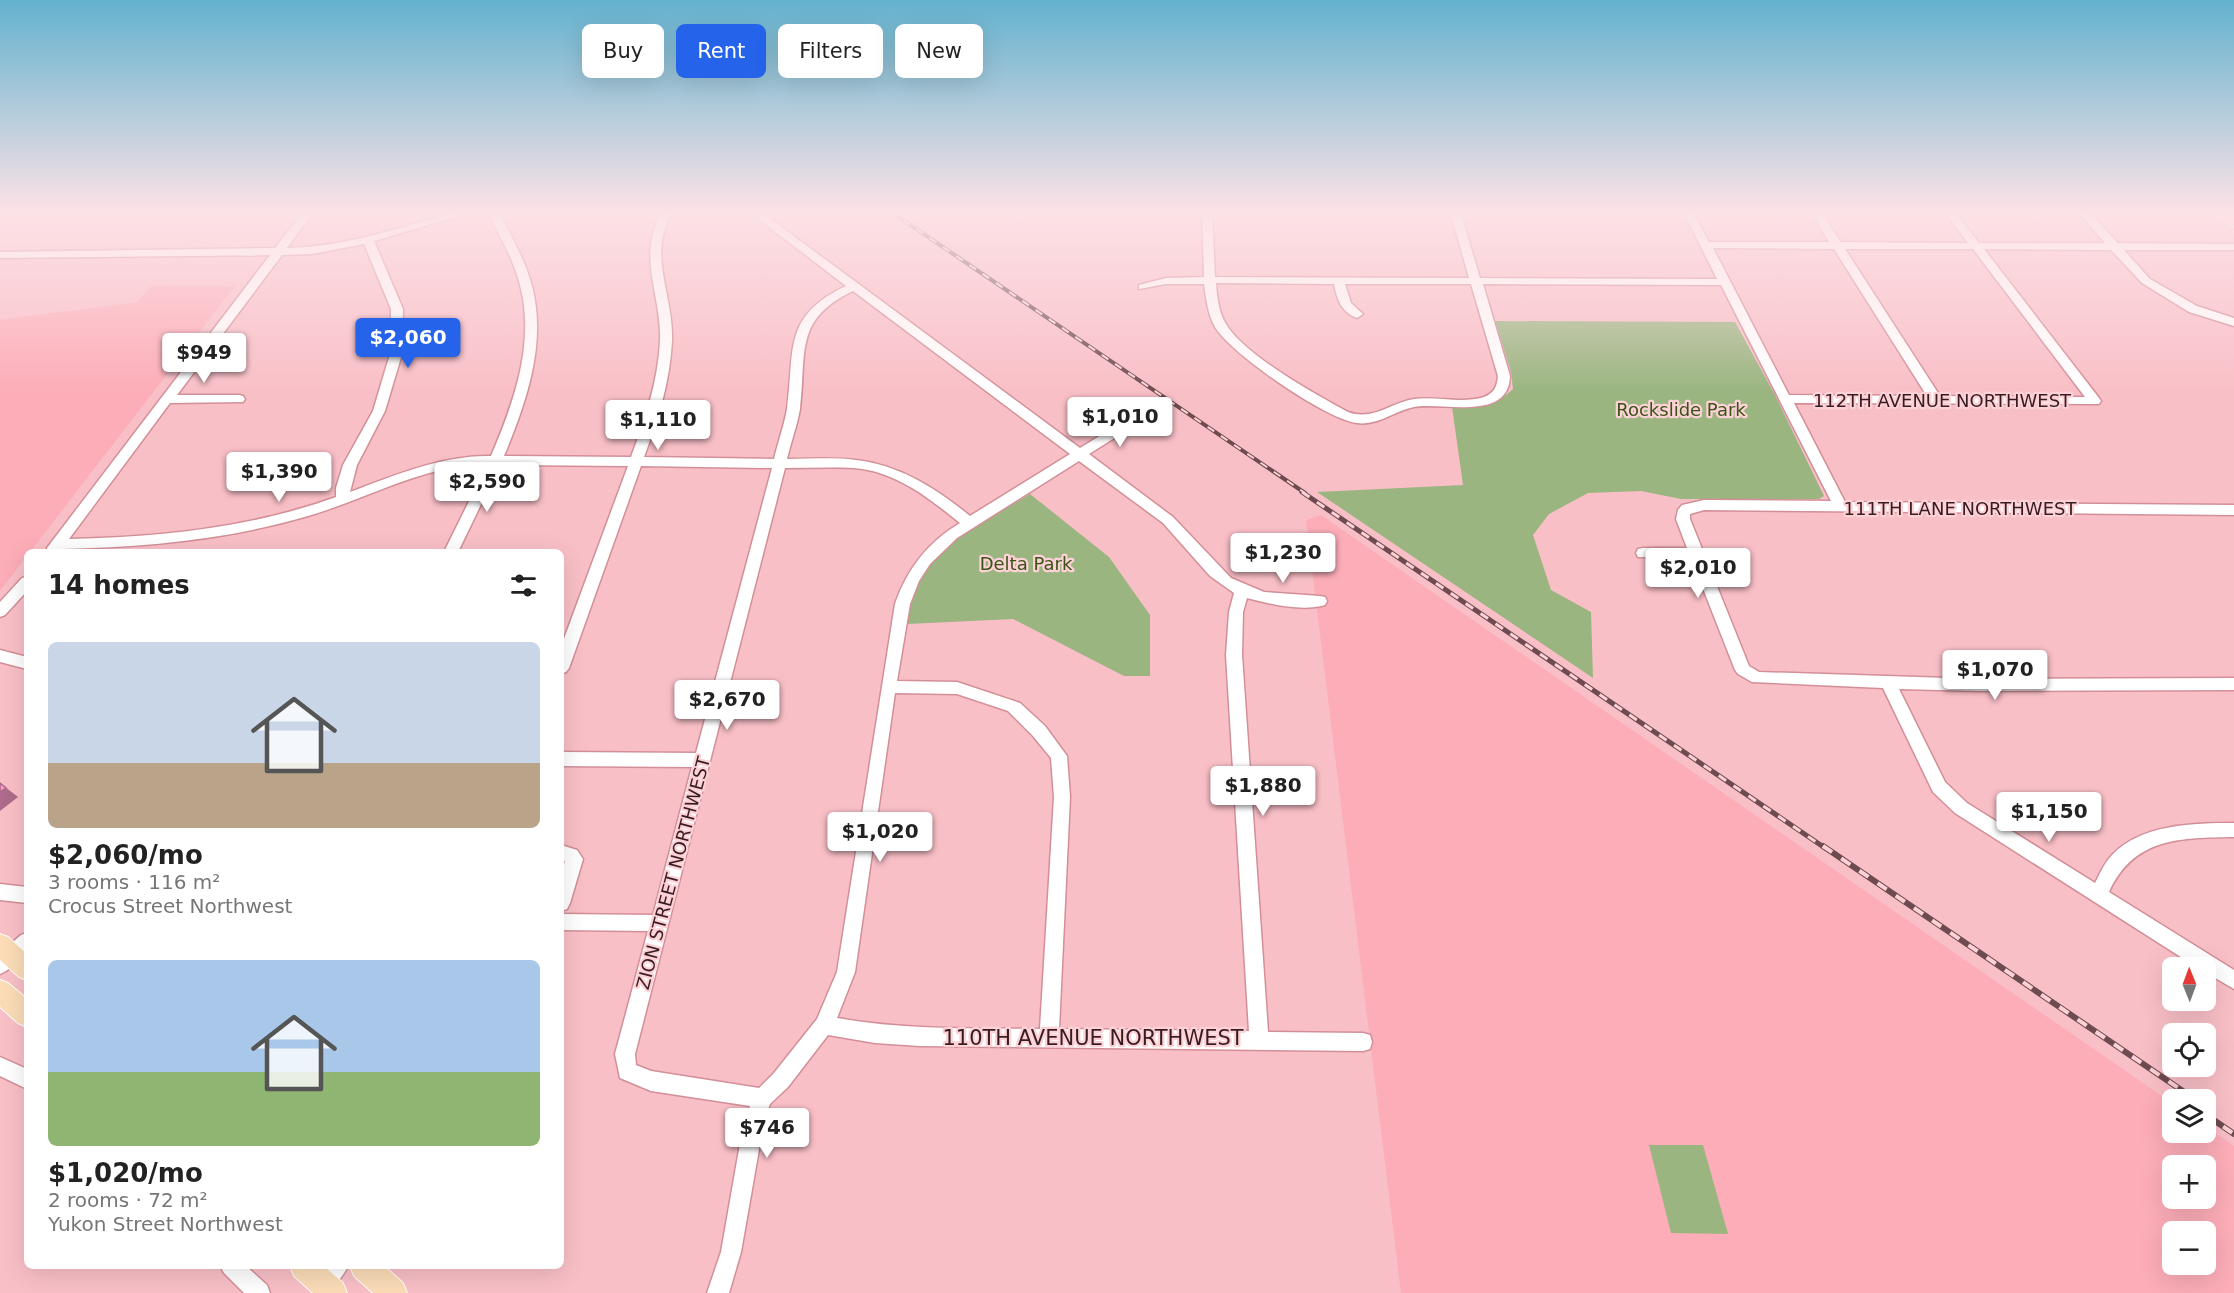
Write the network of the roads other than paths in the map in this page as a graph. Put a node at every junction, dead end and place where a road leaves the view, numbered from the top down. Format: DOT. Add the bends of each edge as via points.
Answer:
graph roads {
  1 [pos="264,271"];
  2 [pos="381,271"];
  3 [pos="522,271"];
  4 [pos="657,271"];
  5 [pos="835,271"];
  6 [pos="1210,271"];
  7 [pos="1472,271"];
  8 [pos="1720,271"];
  9 [pos="1854,271"];
  10 [pos="1996,271"];
  11 [pos="2136,271"];
  12 [pos="1211,280"];
  13 [pos="1339,280"];
  14 [pos="1475,282"];
  15 [pos="1726,282"];
  16 [pos="855,286"];
  17 [pos="1143,287"];
  18 [pos="1357,314"];
  19 [pos="2234,322"];
  20 [pos="168,399"];
  21 [pos="239,399"];
  22 [pos="1786,399"];
  23 [pos="1937,400"];
  24 [pos="1144,414"];
  25 [pos="1080,455"];
  26 [pos="494,460"];
  27 [pos="638,461"];
  28 [pos="780,462"];
  29 [pos="343,499"];
  30 [pos="1841,507"];
  31 [pos="2234,510"];
  32 [pos="969,522"];
  33 [pos="55,548"];
  34 [pos="452,549"];
  35 [pos="1643,553"];
  36 [pos="1696,553"];
  37 [pos="24,585"];
  38 [pos="1242,591"];
  39 [pos="1320,601"];
  40 [pos="0,611"];
  41 [pos="0,656"];
  42 [pos="564,660"];
  43 [pos="24,662"];
  44 [pos="1888,682"];
  45 [pos="2234,684"];
  46 [pos="889,687"];
  47 [pos="564,759"];
  48 [pos="702,760"];
  49 [pos="2234,830"];
  50 [pos="564,854"];
  51 [pos="0,892"];
  52 [pos="564,893"];
  53 [pos="24,895"];
  54 [pos="2098,896"];
  55 [pos="564,921"];
  56 [pos="660,923"];
  57 [pos="2234,980"];
  58 [pos="0,991"];
  59 [pos="24,1012"];
  60 [pos="824,1025"];
  61 [pos="1049,1038"];
  62 [pos="1260,1040"];
  63 [pos="1363,1041"];
  64 [pos="0,1066"];
  65 [pos="24,1078"];
  66 [pos="762,1098"];
  67 [pos="234,1269"];
  68 [pos="367,1269"];
  69 [pos="259,1293"];
  70 [pos="393,1293"];
  71 [pos="718,1293"];
  1 -- 20 [label="street"];
  2 -- 29 [label="street" via="397,309 396,354 379,411 350,465"];
  3 -- 26 [label="street" via="529,298 530,354 522,392"];
  4 -- 27 [label="street" via="666,359"];
  5 -- 16 [label="street"];
  6 -- 12 [label="street"];
  7 -- 14 [label="street"];
  8 -- 15 [label="street"];
  9 -- 23 [label="street"];
  10 -- 23 [label="street, 112TH AVENUE NORTHWEST" via="2096,401"];
  11 -- 19 [label="street" via="2193,309"];
  12 -- 13 [label="street"];
  12 -- 14 [label="street" via="1221,329 1236,345 1341,414 1370,420 1414,403 1482,401 1501,390 1504,376"];
  12 -- 17 [label="street" via="1166,281"];
  13 -- 14 [label="street"];
  13 -- 18 [label="street" via="1343,301"];
  14 -- 15 [label="street"];
  15 -- 22 [label="street"];
  16 -- 25 [label="street"];
  16 -- 28 [label="street, ZION STREET NORTHWEST" via="829,299 807,318 798,343 793,411"];
  20 -- 21 [label="street"];
  20 -- 33 [label="street"];
  22 -- 23 [label="street, 112TH AVENUE NORTHWEST"];
  22 -- 30 [label="street"];
  24 -- 25 [label="street"];
  25 -- 32 [label="street"];
  25 -- 38 [label="street" via="1168,520 1221,578"];
  26 -- 27 [label="street"];
  26 -- 29 [label="street" via="450,464"];
  26 -- 34 [label="street"];
  27 -- 28 [label="street"];
  27 -- 42 [label="street"];
  28 -- 32 [label="street" via="841,462 888,471 921,485"];
  28 -- 48 [label="street, ZION STREET NORTHWEST"];
  29 -- 33 [label="street" via="272,521 198,537"];
  30 -- 31 [label="street, 111TH LANE NORTHWEST"];
  30 -- 36 [label="street, 111TH LANE NORTHWEST" via="1687,508 1683,519"];
  32 -- 46 [label="street" via="929,554 908,585"];
  35 -- 36 [label="street"];
  36 -- 44 [label="street" via="1743,670 1757,678"];
  37 -- 40 [label="street"];
  38 -- 39 [label="street" via="1268,599"];
  38 -- 62 [label="street" via="1236,612 1234,655"];
  41 -- 43 [label="street"];
  44 -- 45 [label="street"];
  44 -- 54 [label="street" via="1939,787 1961,808"];
  46 -- 60 [label="street" via="846,972"];
  46 -- 61 [label="street" via="957,688 1014,707 1059,756 1062,797"];
  47 -- 48 [label="street"];
  48 -- 56 [label="street, ZION STREET NORTHWEST"];
  49 -- 54 [label="street" via="2194,830 2153,839 2118,860"];
  50 -- 52 [label="street" via="574,859"];
  51 -- 53 [label="street"];
  54 -- 57 [label="street"];
  55 -- 56 [label="street"];
  56 -- 66 [label="street, ZION STREET NORTHWEST" via="626,1054 627,1071 651,1081"];
  58 -- 59 [label="main road"];
  60 -- 61 [label="street, 110TH AVENUE NORTHWEST" via="898,1036"];
  60 -- 66 [label="street"];
  61 -- 62 [label="street, 110TH AVENUE NORTHWEST"];
  62 -- 63 [label="street, 110TH AVENUE NORTHWEST"];
  64 -- 65 [label="street"];
  66 -- 71 [label="street"];
  67 -- 69 [label="street"];
  68 -- 70 [label="main road"];
}
